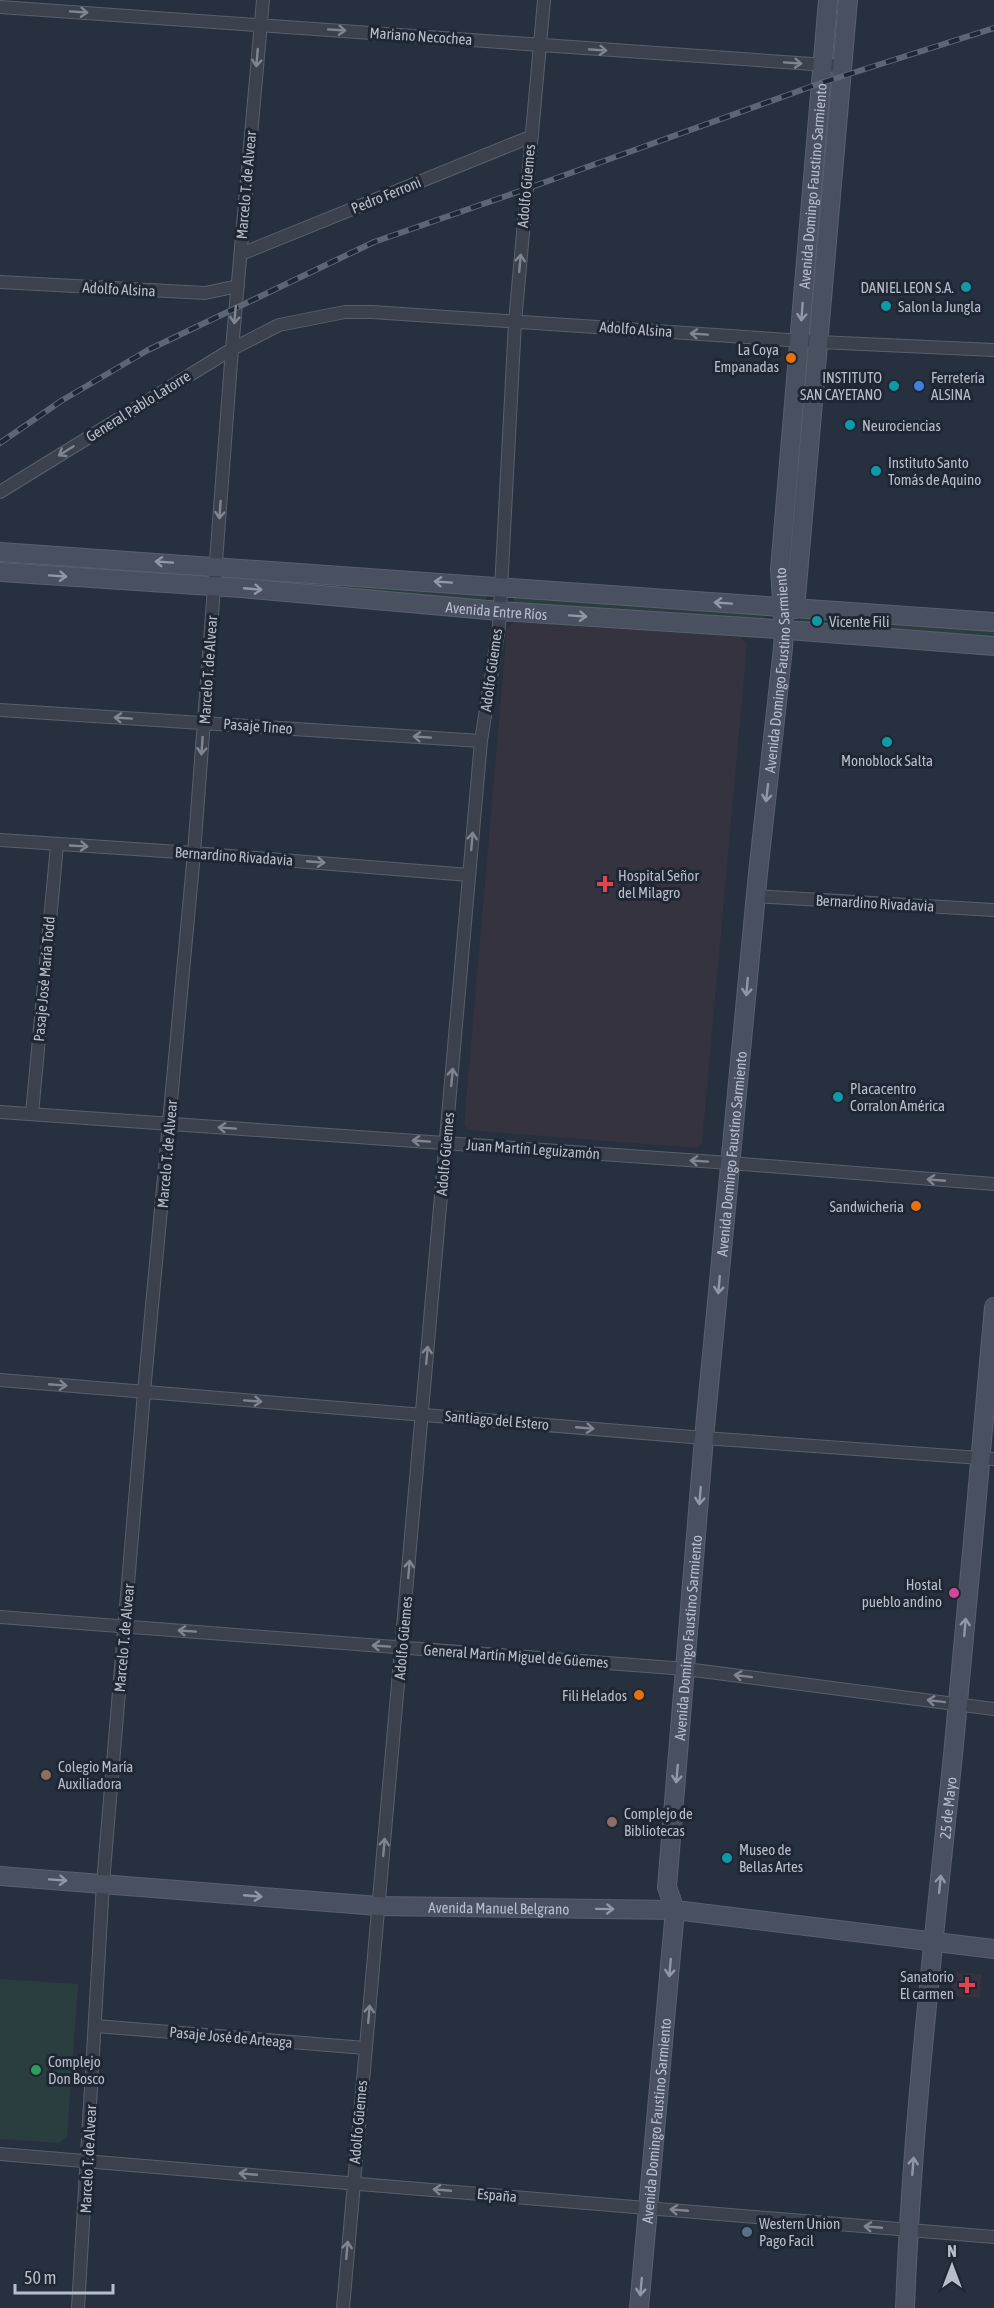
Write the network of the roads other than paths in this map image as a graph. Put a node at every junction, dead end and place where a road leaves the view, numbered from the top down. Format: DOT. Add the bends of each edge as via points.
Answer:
graph roads {
  1 [pos="263,0"];
  2 [pos="544,0"];
  3 [pos="828,0"];
  4 [pos="848,0"];
  5 [pos="0,7"];
  6 [pos="260,24"];
  7 [pos="540,46"];
  8 [pos="822,65"];
  9 [pos="841,66"];
  10 [pos="531,137"];
  11 [pos="241,254"];
  12 [pos="0,282"];
  13 [pos="238,286"];
  14 [pos="515,322"];
  15 [pos="279,326"];
  16 [pos="800,340"];
  17 [pos="819,342"];
  18 [pos="232,349"];
  19 [pos="994,350"];
  20 [pos="0,492"];
  21 [pos="0,552"];
  22 [pos="216,565"];
  23 [pos="0,572"];
  24 [pos="215,586"];
  25 [pos="501,586"];
  26 [pos="788,608"];
  27 [pos="499,611"];
  28 [pos="994,622"];
  29 [pos="784,630"];
  30 [pos="994,646"];
  31 [pos="0,710"];
  32 [pos="204,723"];
  33 [pos="481,741"];
  34 [pos="0,840"];
  35 [pos="57,845"];
  36 [pos="195,853"];
  37 [pos="469,875"];
  38 [pos="756,896"];
  39 [pos="994,910"];
  40 [pos="0,1112"];
  41 [pos="32,1114"];
  42 [pos="170,1124"];
  43 [pos="446,1143"];
  44 [pos="730,1163"];
  45 [pos="994,1184"];
  46 [pos="994,1307"];
  47 [pos="0,1380"];
  48 [pos="144,1392"];
  49 [pos="422,1413"];
  50 [pos="704,1438"];
  51 [pos="987,1458"];
  52 [pos="0,1617"];
  53 [pos="125,1626"];
  54 [pos="402,1648"];
  55 [pos="686,1669"];
  56 [pos="958,1704"];
  57 [pos="994,1709"];
  58 [pos="0,1876"];
  59 [pos="103,1883"];
  60 [pos="378,1906"];
  61 [pos="675,1910"];
  62 [pos="934,1942"];
  63 [pos="994,1949"];
  64 [pos="96,2026"];
  65 [pos="365,2048"];
  66 [pos="0,2154"];
  67 [pos="88,2161"];
  68 [pos="353,2183"];
  69 [pos="648,2207"];
  70 [pos="908,2230"];
  71 [pos="994,2236"];
  72 [pos="78,2308"];
  73 [pos="343,2308"];
  74 [pos="639,2308"];
  75 [pos="905,2308"];
  1 -- 6 [label="street, Marcelo T. de Alvear"];
  2 -- 7 [label="street, Adolfo Güemes"];
  3 -- 8 [label="main road, Avenida Domingo Faustino Sarmiento"];
  4 -- 9 [label="main road, Avenida Domingo Faustino Sarmiento"];
  5 -- 6 [label="street, Mariano Necochea, one-way"];
  6 -- 7 [label="street, Mariano Necochea, one-way"];
  6 -- 11 [label="street, Marcelo T. de Alvear, one-way"];
  7 -- 8 [label="street, Mariano Necochea, one-way"];
  7 -- 10 [label="street, Adolfo Güemes"];
  8 -- 9 [label="street, Mariano Necochea"];
  8 -- 16 [label="main road, Avenida Domingo Faustino Sarmiento, one-way"];
  9 -- 17 [label="main road, Avenida Domingo Faustino Sarmiento"];
  10 -- 11 [label="street, Pedro Ferroni"];
  14 -- 10 [label="street, Adolfo Güemes, one-way"];
  11 -- 13 [label="street, Marcelo T. de Alvear"];
  12 -- 13 [label="street, Adolfo Alsina" via="205,293"];
  13 -- 18 [label="street, Marcelo T. de Alvear, one-way"];
  14 -- 15 [label="street, Adolfo Alsina" via="345,312"];
  16 -- 14 [label="street, Adolfo Alsina, one-way"];
  14 -- 25 [label="street, Adolfo Güemes"];
  15 -- 18 [label="street, General Pablo Latorre"];
  16 -- 17 [label="street, Adolfo Alsina"];
  16 -- 26 [label="main road, Avenida Domingo Faustino Sarmiento" via="780,569"];
  17 -- 19 [label="street, Adolfo Alsina"];
  17 -- 26 [label="main road, Avenida Domingo Faustino Sarmiento"];
  18 -- 20 [label="street, General Pablo Latorre, one-way"];
  18 -- 22 [label="street, Marcelo T. de Alvear, one-way"];
  22 -- 21 [label="main road, Avenida Entre Ríos, one-way"];
  22 -- 24 [label="street, Marcelo T. de Alvear"];
  25 -- 22 [label="main road, Avenida Entre Ríos, one-way"];
  23 -- 24 [label="main road, Avenida Entre Ríos, one-way"];
  24 -- 27 [label="main road, Avenida Entre Ríos, one-way"];
  24 -- 32 [label="street, Marcelo T. de Alvear"];
  26 -- 25 [label="main road, Avenida Entre Ríos, one-way"];
  25 -- 27 [label="street, Adolfo Güemes"];
  26 -- 28 [label="main road, Avenida Entre Ríos"];
  26 -- 29 [label="main road, Avenida Domingo Faustino Sarmiento"];
  27 -- 29 [label="main road, Avenida Entre Ríos, one-way"];
  27 -- 33 [label="street, Adolfo Güemes"];
  29 -- 30 [label="main road, Avenida Entre Ríos"];
  29 -- 38 [label="main road, Avenida Domingo Faustino Sarmiento, one-way"];
  32 -- 31 [label="street, Pasaje Tineo, one-way"];
  33 -- 32 [label="street, Pasaje Tineo, one-way"];
  32 -- 36 [label="street, Marcelo T. de Alvear, one-way"];
  37 -- 33 [label="street, Adolfo Güemes, one-way"];
  34 -- 35 [label="street, Bernardino Rivadavia"];
  35 -- 36 [label="street, Bernardino Rivadavia, one-way"];
  35 -- 41 [label="street, Pasaje José María Todd"];
  36 -- 37 [label="street, Bernardino Rivadavia, one-way"];
  36 -- 42 [label="street, Marcelo T. de Alvear"];
  43 -- 37 [label="street, Adolfo Güemes, one-way"];
  38 -- 39 [label="street, Bernardino Rivadavia"];
  38 -- 44 [label="main road, Avenida Domingo Faustino Sarmiento, one-way"];
  40 -- 41 [label="street, Juan Martín Leguizamón"];
  41 -- 42 [label="street, Juan Martín Leguizamón"];
  43 -- 42 [label="street, Juan Martín Leguizamón, one-way"];
  42 -- 48 [label="street, Marcelo T. de Alvear"];
  44 -- 43 [label="street, Juan Martín Leguizamón, one-way"];
  49 -- 43 [label="street, Adolfo Güemes, one-way"];
  45 -- 44 [label="street, Juan Martín Leguizamón, one-way"];
  44 -- 50 [label="main road, Avenida Domingo Faustino Sarmiento, one-way"];
  46 -- 51 [label="main road, 25 de Mayo"];
  47 -- 48 [label="street, Santiago del Estero, one-way"];
  48 -- 49 [label="street, Santiago del Estero, one-way"];
  48 -- 53 [label="street, Marcelo T. de Alvear"];
  49 -- 50 [label="street, Santiago del Estero, one-way"];
  54 -- 49 [label="street, Adolfo Güemes, one-way"];
  50 -- 51 [label="street, Santiago del Estero"];
  50 -- 55 [label="main road, Avenida Domingo Faustino Sarmiento, one-way"];
  56 -- 51 [label="main road, 25 de Mayo, one-way"];
  52 -- 53 [label="street, General Martín Miguel de Güemes"];
  54 -- 53 [label="street, General Martín Miguel de Güemes, one-way"];
  53 -- 59 [label="street, Marcelo T. de Alvear"];
  54 -- 55 [label="street, General Martín Miguel de Güemes"];
  60 -- 54 [label="street, Adolfo Güemes, one-way"];
  56 -- 55 [label="street, General Martín Miguel de Güemes, one-way"];
  55 -- 61 [label="main road, Avenida Domingo Faustino Sarmiento, one-way" via="667,1887"];
  56 -- 57 [label="street, General Martín Miguel de Güemes"];
  62 -- 56 [label="main road, 25 de Mayo, one-way"];
  58 -- 59 [label="main road, Avenida Manuel Belgrano, one-way"];
  59 -- 60 [label="main road, Avenida Manuel Belgrano, one-way"];
  59 -- 64 [label="street, Marcelo T. de Alvear"];
  60 -- 61 [label="main road, Avenida Manuel Belgrano, one-way"];
  65 -- 60 [label="street, Adolfo Güemes, one-way"];
  61 -- 62 [label="main road, Avenida Manuel Belgrano"];
  61 -- 69 [label="main road, Avenida Domingo Faustino Sarmiento, one-way"];
  62 -- 63 [label="main road, Avenida Manuel Belgrano"];
  70 -- 62 [label="main road, 25 de Mayo, one-way"];
  64 -- 65 [label="street, Pasaje José de Arteaga"];
  64 -- 67 [label="street, Marcelo T. de Alvear"];
  65 -- 68 [label="street, Adolfo Güemes"];
  66 -- 67 [label="street, España"];
  68 -- 67 [label="street, España, one-way"];
  67 -- 72 [label="street, Marcelo T. de Alvear"];
  69 -- 68 [label="street, España, one-way"];
  73 -- 68 [label="street, Adolfo Güemes, one-way"];
  70 -- 69 [label="street, España, one-way"];
  69 -- 74 [label="main road, Avenida Domingo Faustino Sarmiento, one-way"];
  70 -- 71 [label="street, España"];
  70 -- 75 [label="main road, 25 de Mayo"];
}
